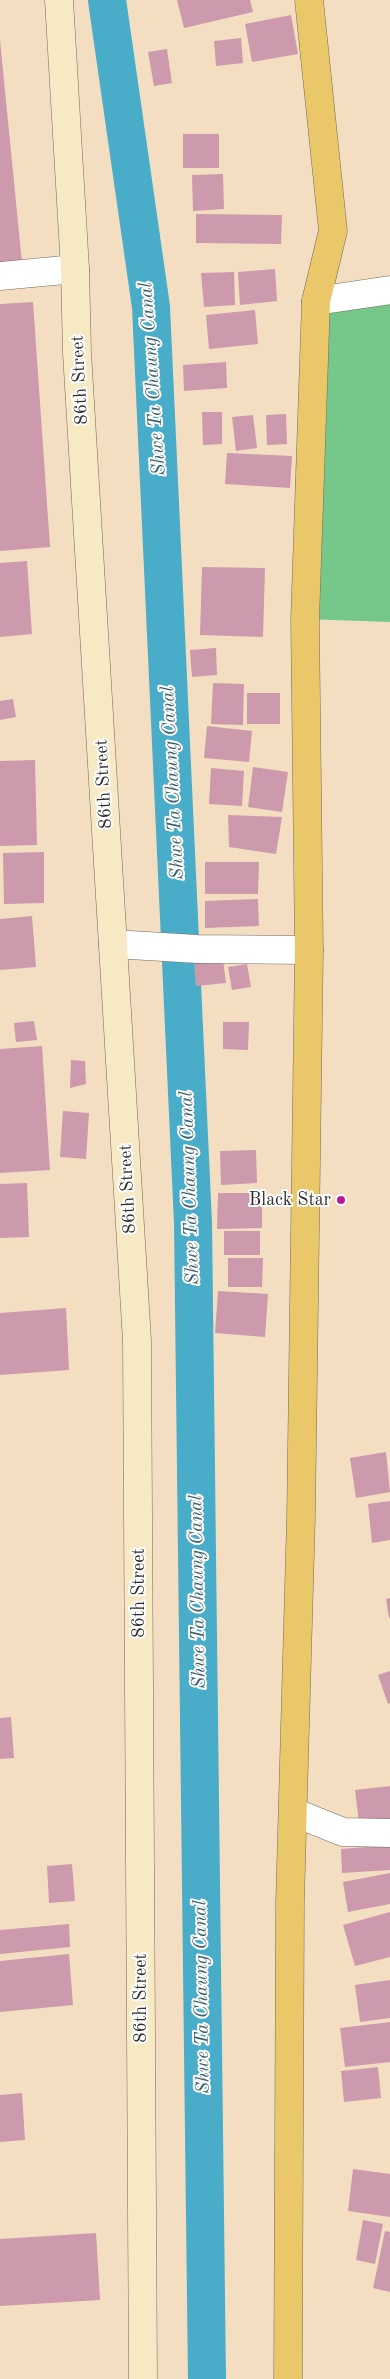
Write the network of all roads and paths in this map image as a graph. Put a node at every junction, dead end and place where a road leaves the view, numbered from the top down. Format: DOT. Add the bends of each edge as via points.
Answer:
graph roads {
  1 [pos="59,0"];
  2 [pos="309,0"];
  3 [pos="76,269"];
  4 [pos="0,276"];
  5 [pos="390,290"];
  6 [pos="316,301"];
  7 [pos="113,944"];
  8 [pos="309,950"];
  9 [pos="293,1812"];
  10 [pos="390,1833"];
  11 [pos="143,2379"];
  12 [pos="288,2379"];
  1 -- 3 [label="main road, 86th Street"];
  2 -- 6 [label="main road" via="333,231"];
  3 -- 4 [label="street"];
  3 -- 7 [label="main road, 86th Street" via="77,353"];
  5 -- 6 [label="street"];
  6 -- 8 [label="main road" via="305,619"];
  7 -- 8 [label="street"];
  7 -- 11 [label="main road, 86th Street" via="137,1341"];
  8 -- 9 [label="main road" via="302,1507"];
  9 -- 10 [label="street" via="343,1832"];
  9 -- 12 [label="main road"];
}
